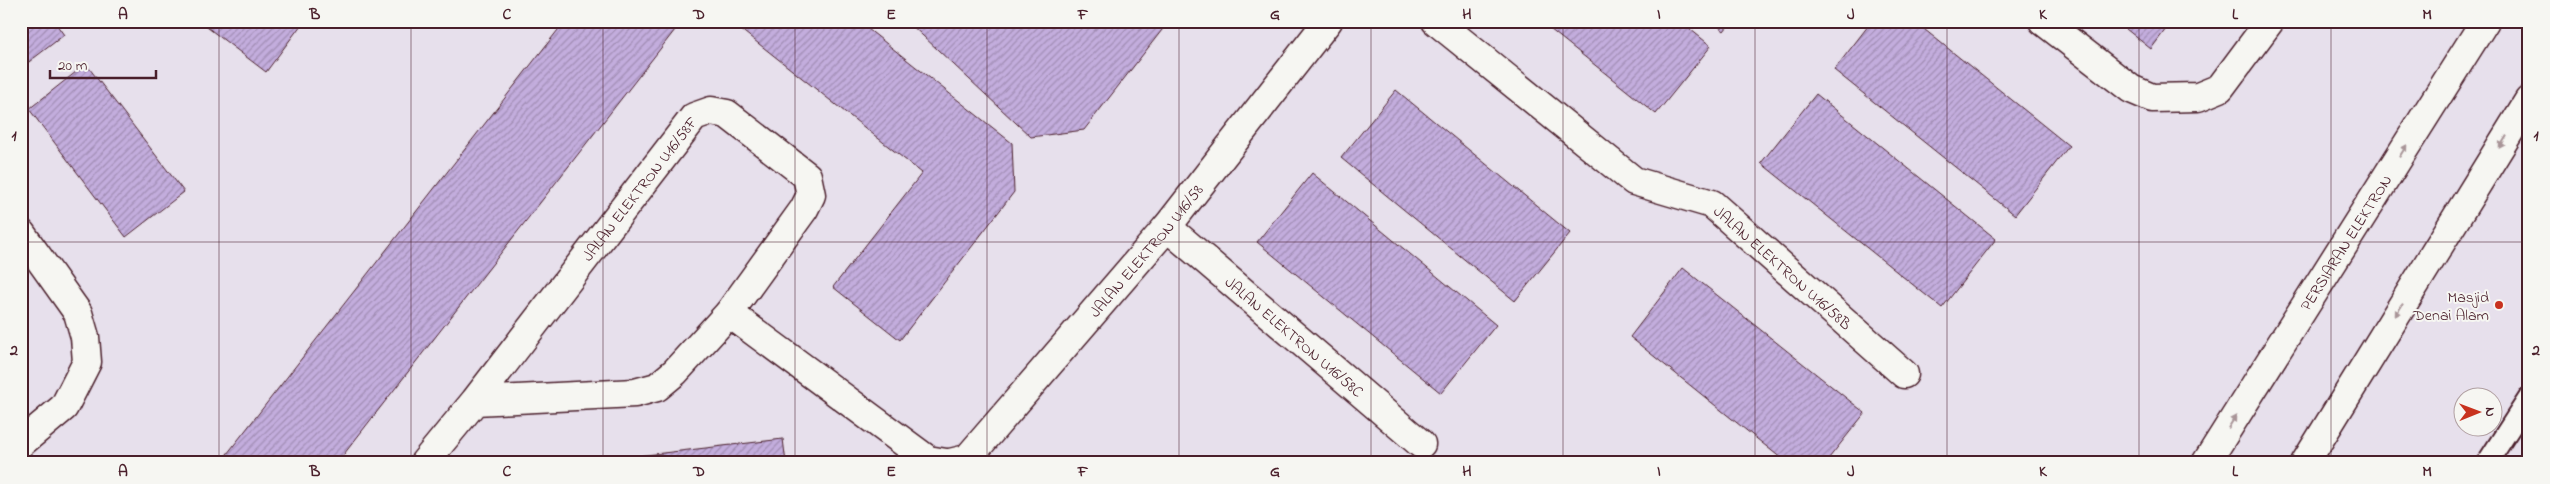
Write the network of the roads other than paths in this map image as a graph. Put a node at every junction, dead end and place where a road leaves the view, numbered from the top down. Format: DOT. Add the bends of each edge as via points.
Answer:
graph roads {
  1 [pos="1328,21"];
  2 [pos="1436,21"];
  3 [pos="2042,21"];
  4 [pos="2270,21"];
  5 [pos="2485,21"];
  6 [pos="2529,100"];
  7 [pos="1167,227"];
  8 [pos="21,233"];
  9 [pos="729,313"];
  10 [pos="1904,374"];
  11 [pos="2529,398"];
  12 [pos="475,401"];
  13 [pos="21,443"];
  14 [pos="1421,444"];
  15 [pos="424,463"];
  16 [pos="948,463"];
  17 [pos="2206,463"];
  18 [pos="2305,463"];
  19 [pos="2487,463"];
  1 -- 7 [label="street, JALAN ELEKTRON U16/58"];
  2 -- 10 [label="street, JALAN ELEKTRON U16/58B" via="1634,181 1712,204"];
  3 -- 4 [label="street" via="2131,89 2152,98 2198,97 2220,88"];
  17 -- 5 [label="street, PERSIARAN ELEKTRON, one-way"];
  6 -- 18 [label="street, one-way"];
  7 -- 14 [label="street, JALAN ELEKTRON U16/58C"];
  7 -- 16 [label="street, JALAN ELEKTRON U16/58" via="967,459"];
  8 -- 13 [label="street" via="78,313 85,337 87,362 64,407"];
  9 -- 12 [label="street, JALAN ELEKTRON U16/58F" via="657,388 635,393"];
  9 -- 12 [label="street, JALAN ELEKTRON U16/58F" via="811,195 807,176 727,114 711,111 694,117"];
  9 -- 16 [label="street" via="928,460"];
  11 -- 19 [label="lane"];
  12 -- 15 [label="street, JALAN ELEKTRON U16/58F"];
}
